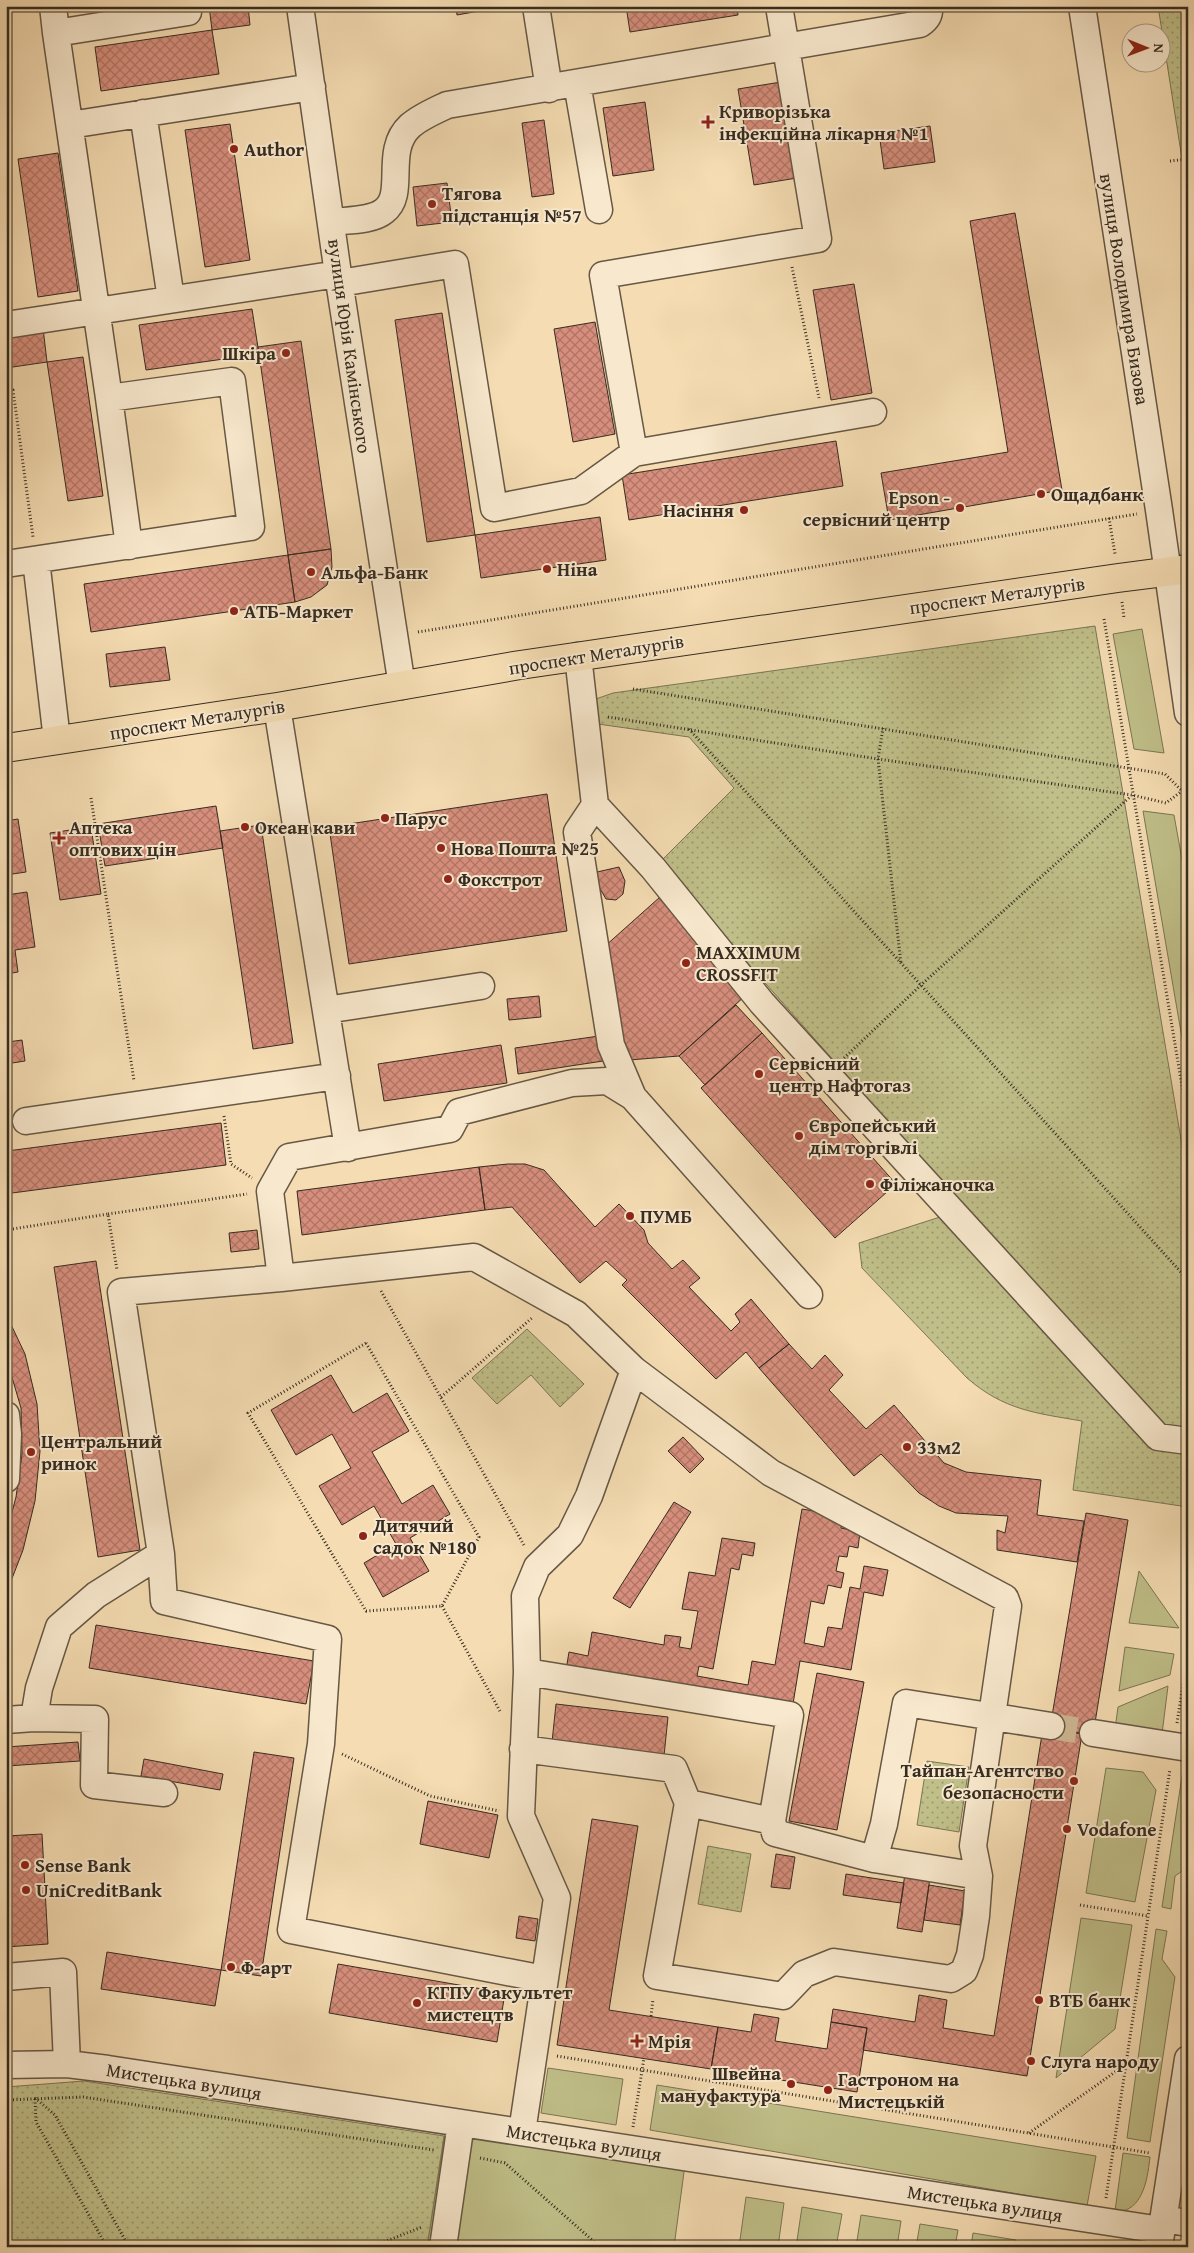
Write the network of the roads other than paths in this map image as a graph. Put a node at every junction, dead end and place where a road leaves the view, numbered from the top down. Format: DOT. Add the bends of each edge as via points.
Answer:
graph roads {
  1 [pos="53,6"];
  2 [pos="187,6"];
  3 [pos="300,6"];
  4 [pos="536,6"];
  5 [pos="779,6"];
  6 [pos="929,6"];
  7 [pos="1082,6"];
  8 [pos="56,33"];
  9 [pos="786,47"];
  10 [pos="577,83"];
  11 [pos="312,86"];
  12 [pos="549,89"];
  13 [pos="143,114"];
  14 [pos="70,125"];
  15 [pos="599,210"];
  16 [pos="332,222"];
  17 [pos="339,279"];
  18 [pos="171,299"];
  19 [pos="97,311"];
  20 [pos="6,325"];
  21 [pos="109,398"];
  22 [pos="874,412"];
  23 [pos="634,453"];
  24 [pos="129,546"];
  25 [pos="36,560"];
  26 [pos="6,564"];
  27 [pos="1177,570"];
  28 [pos="578,656"];
  29 [pos="402,686"];
  30 [pos="277,707"];
  31 [pos="1188,713"];
  32 [pos="57,740"];
  33 [pos="6,748"];
  34 [pos="595,806"];
  35 [pos="481,986"];
  36 [pos="326,1010"];
  37 [pos="337,1076"];
  38 [pos="634,1097"];
  39 [pos="26,1121"];
  40 [pos="348,1148"];
  41 [pos="281,1278"];
  42 [pos="809,1295"];
  43 [pos="634,1370"];
  44 [pos="6,1415"];
  45 [pos="1188,1441"];
  46 [pos="6,1479"];
  47 [pos="161,1554"];
  48 [pos="527,1672"];
  49 [pos="991,1716"];
  50 [pos="34,1718"];
  51 [pos="6,1720"];
  52 [pos="1051,1726"];
  53 [pos="1094,1732"];
  54 [pos="1181,1747"];
  55 [pos="523,1749"];
  56 [pos="164,1793"];
  57 [pos="688,1803"];
  58 [pos="772,1821"];
  59 [pos="874,1859"];
  60 [pos="979,1876"];
  61 [pos="6,1977"];
  62 [pos="544,1979"];
  63 [pos="1188,2059"];
  64 [pos="67,2064"];
  65 [pos="6,2065"];
  66 [pos="461,2123"];
  67 [pos="522,2132"];
  68 [pos="1168,2230"];
  69 [pos="444,2238"];
  1 -- 8 [label="street"];
  2 -- 8 [label="street" via="188,12"];
  3 -- 11 [label="street, вулиця Юрія Камінського"];
  4 -- 12 [label="street"];
  5 -- 9 [label="street"];
  6 -- 9 [label="street" via="930,12 920,24"];
  7 -- 27 [label="street, вулиця Володимира Бизова" via="1159,510"];
  8 -- 14 [label="street"];
  9 -- 10 [label="street"];
  9 -- 23 [label="street" via="818,239 603,275"];
  10 -- 12 [label="street"];
  10 -- 15 [label="street"];
  11 -- 13 [label="street"];
  11 -- 16 [label="street, вулиця Юрія Камінського"];
  12 -- 16 [label="street" via="447,105 426,115 409,126 401,138 395,160 396,186 392,204 374,216"];
  13 -- 14 [label="street"];
  13 -- 18 [label="street"];
  14 -- 19 [label="street"];
  16 -- 17 [label="street, вулиця Юрія Камінського"];
  17 -- 18 [label="street"];
  17 -- 23 [label="street" via="455,264 494,508 581,491"];
  17 -- 29 [label="street, вулиця Юрія Камінського"];
  18 -- 19 [label="street"];
  19 -- 20 [label="street"];
  19 -- 21 [label="street"];
  21 -- 24 [label="street"];
  21 -- 24 [label="street" via="232,380 251,528"];
  22 -- 23 [label="street"];
  24 -- 25 [label="street"];
  25 -- 26 [label="street"];
  25 -- 32 [label="street"];
  27 -- 28 [label="main road, проспект Металургів"];
  27 -- 31 [label="street, вулиця Володимира Бизова"];
  28 -- 29 [label="main road, проспект Металургів"];
  28 -- 34 [label="street"];
  29 -- 30 [label="main road, проспект Металургів"];
  30 -- 32 [label="main road, проспект Металургів"];
  30 -- 36 [label="street"];
  32 -- 33 [label="main road, проспект Металургів"];
  34 -- 38 [label="street" via="577,832 612,1045"];
  34 -- 45 [label="street" via="653,868 762,1003 826,1075 1158,1437"];
  35 -- 36 [label="street"];
  36 -- 37 [label="street"];
  37 -- 39 [label="street"];
  37 -- 40 [label="street"];
  38 -- 40 [label="street" via="606,1081 572,1083 459,1112 450,1129"];
  38 -- 42 [label="street"];
  40 -- 41 [label="street" via="289,1157 270,1190"];
  41 -- 43 [label="street" via="474,1257 576,1314"];
  41 -- 47 [label="street" via="121,1292"];
  43 -- 48 [label="street" via="589,1496 570,1535 537,1567 524,1596"];
  43 -- 49 [label="street" via="771,1473 1005,1598 1008,1606"];
  44 -- 46 [label="street"];
  47 -- 50 [label="street" via="96,1595 59,1627 38,1688"];
  47 -- 62 [label="street" via="164,1602 328,1639 321,1744 291,1930"];
  48 -- 55 [label="street"];
  48 -- 58 [label="street" via="790,1715"];
  49 -- 52 [label="street"];
  49 -- 59 [label="street" via="906,1703 884,1824"];
  49 -- 60 [label="street" via="973,1846"];
  50 -- 51 [label="street"];
  50 -- 56 [label="street" via="95,1719 94,1785"];
  53 -- 54 [label="street"];
  55 -- 57 [label="street" via="674,1769"];
  55 -- 62 [label="street" via="521,1816 557,1898"];
  57 -- 58 [label="street"];
  57 -- 60 [label="street" via="657,1976 783,1996 804,1974 834,1962 951,1980 964,1970 970,1955"];
  58 -- 59 [label="street" via="775,1833"];
  59 -- 60 [label="street"];
  61 -- 64 [label="street" via="63,1972"];
  62 -- 67 [label="street"];
  63 -- 68 [label="street" via="1173,2157"];
  64 -- 65 [label="street, Мистецька вулиця"];
  64 -- 66 [label="street, Мистецька вулиця"];
  66 -- 67 [label="street, Мистецька вулиця"];
  66 -- 69 [label="street"];
  67 -- 68 [label="street, Мистецька вулиця"];
}
